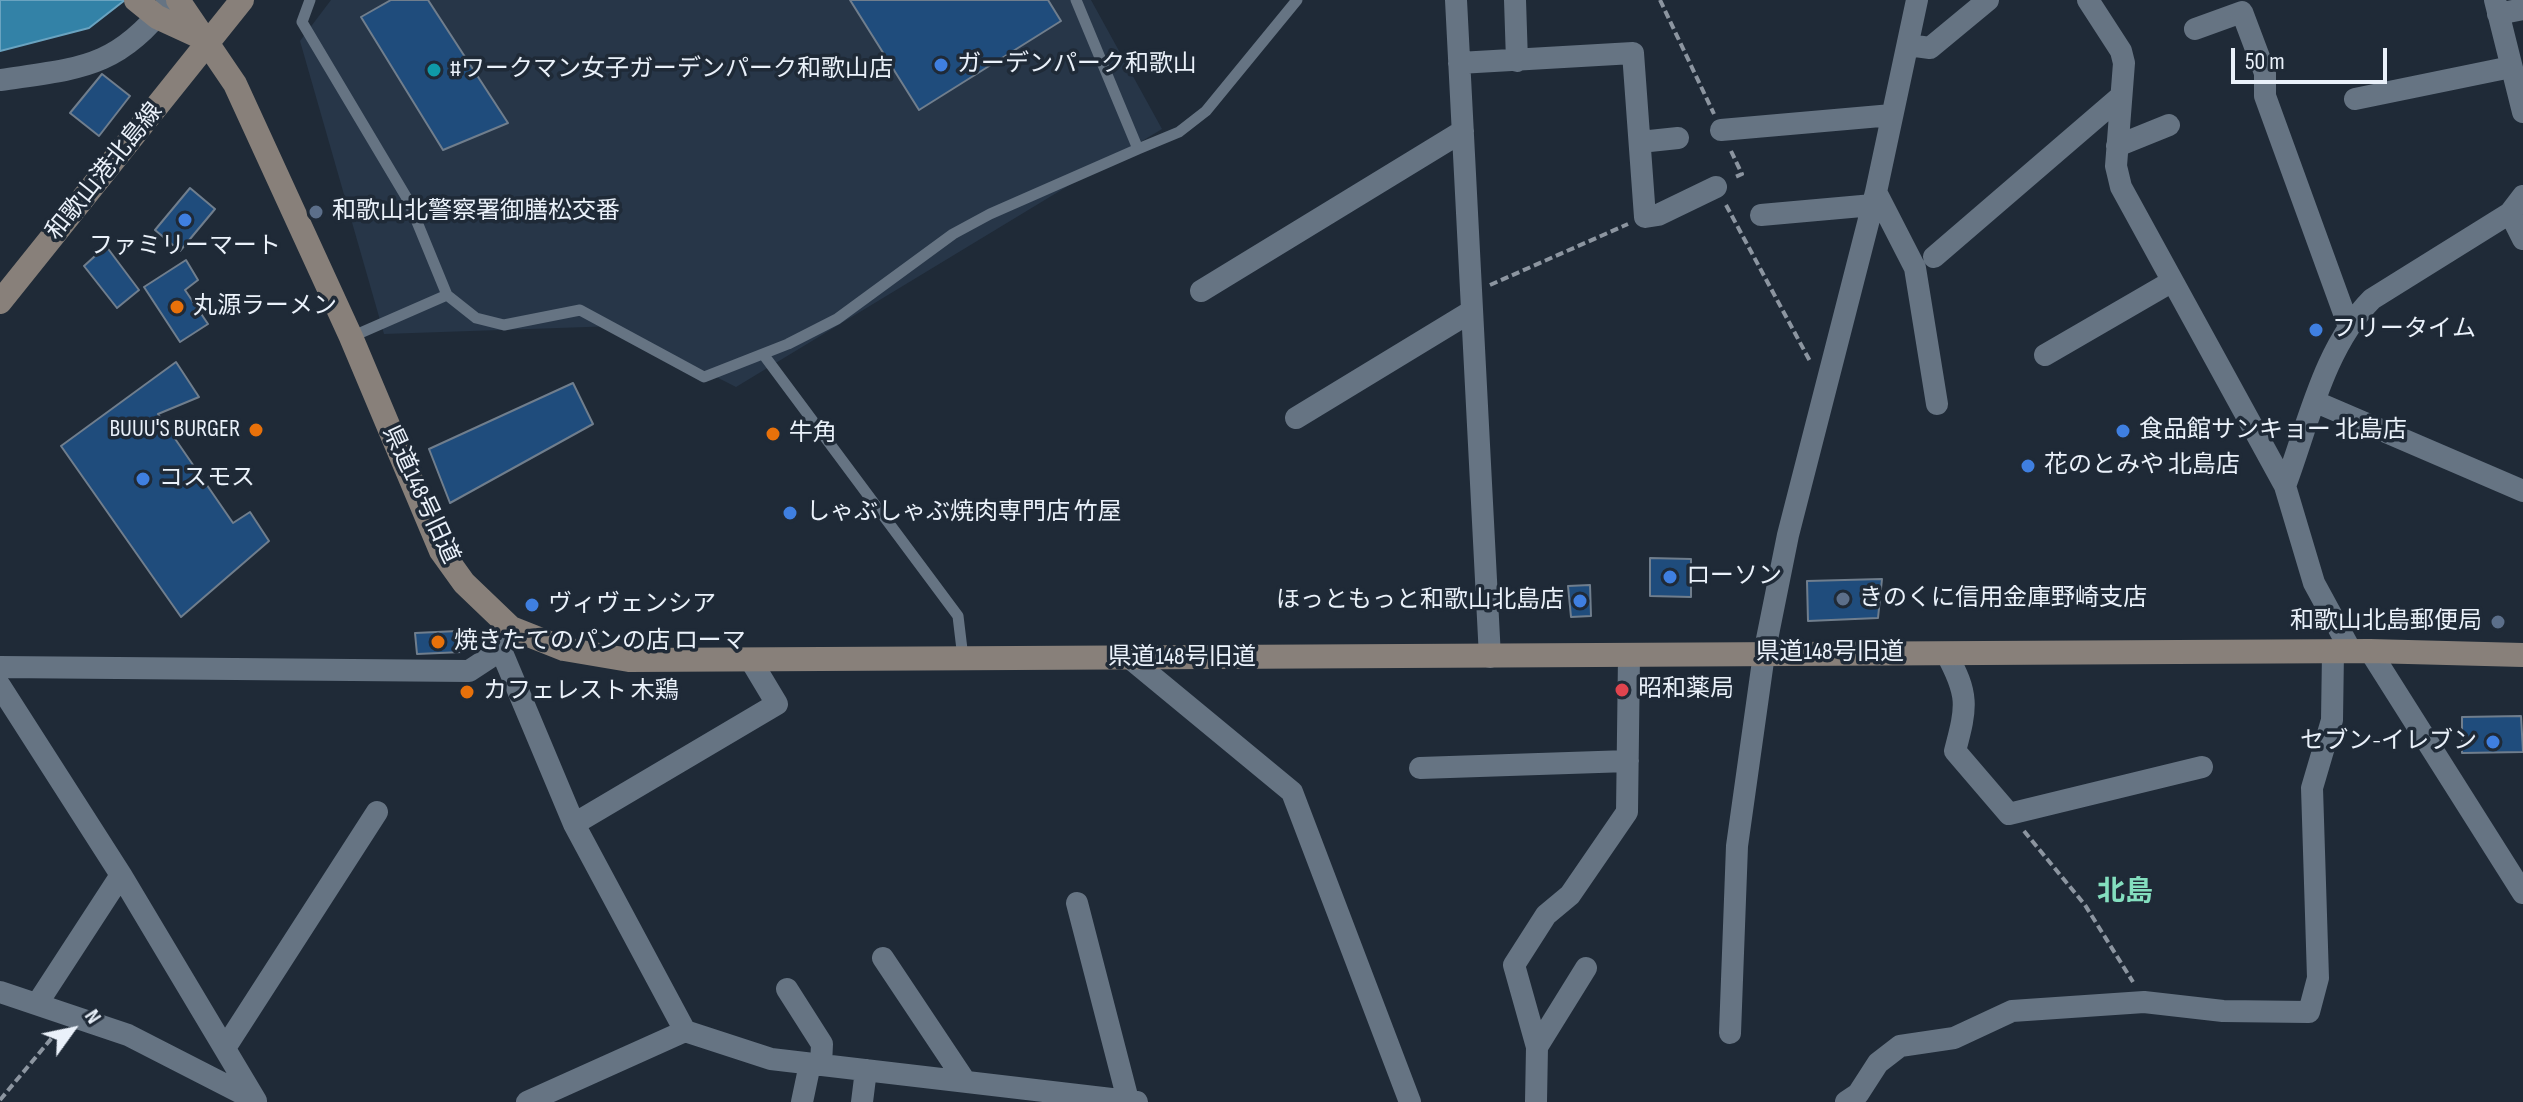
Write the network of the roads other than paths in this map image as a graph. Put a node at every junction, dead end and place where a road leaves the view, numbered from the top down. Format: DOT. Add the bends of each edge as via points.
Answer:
graph roads {
  1 [pos="178,0"];
  2 [pos="242,0"];
  3 [pos="310,0"];
  4 [pos="1076,0"];
  5 [pos="1297,0"];
  6 [pos="1456,0"];
  7 [pos="1515,0"];
  8 [pos="1917,0"];
  9 [pos="1988,0"];
  10 [pos="137,1"];
  11 [pos="2095,3"];
  12 [pos="2497,7"];
  13 [pos="164,9"];
  14 [pos="2523,9"];
  15 [pos="2195,29"];
  16 [pos="209,41"];
  17 [pos="1908,45"];
  18 [pos="1517,61"];
  19 [pos="1459,63"];
  20 [pos="2511,67"];
  21 [pos="0,80"];
  22 [pos="2120,97"];
  23 [pos="2355,99"];
  24 [pos="2523,112"];
  25 [pos="1892,115"];
  26 [pos="2169,125"];
  27 [pos="1721,130"];
  28 [pos="1463,131"];
  29 [pos="1678,138"];
  30 [pos="1640,142"];
  31 [pos="2117,146"];
  32 [pos="1138,149"];
  33 [pos="1716,187"];
  34 [pos="1874,199"];
  35 [pos="2516,205"];
  36 [pos="1761,215"];
  37 [pos="2523,239"];
  38 [pos="1934,257"];
  39 [pos="2171,282"];
  40 [pos="1201,291"];
  41 [pos="447,295"];
  42 [pos="0,302"];
  43 [pos="1472,302"];
  44 [pos="2349,327"];
  45 [pos="351,337"];
  46 [pos="763,354"];
  47 [pos="2045,355"];
  48 [pos="2316,402"];
  49 [pos="1937,404"];
  50 [pos="1296,418"];
  51 [pos="2285,486"];
  52 [pos="2523,491"];
  53 [pos="511,628"];
  54 [pos="501,650"];
  55 [pos="2351,651"];
  56 [pos="1946,653"];
  57 [pos="1764,654"];
  58 [pos="2523,655"];
  59 [pos="1629,656"];
  60 [pos="1490,657"];
  61 [pos="750,659"];
  62 [pos="963,659"];
  63 [pos="1131,659"];
  64 [pos="0,667"];
  65 [pos="0,686"];
  66 [pos="1628,761"];
  67 [pos="2202,767"];
  68 [pos="1420,768"];
  69 [pos="377,812"];
  70 [pos="574,824"];
  71 [pos="121,875"];
  72 [pos="2523,893"];
  73 [pos="1077,903"];
  74 [pos="883,958"];
  75 [pos="1586,968"];
  76 [pos="787,989"];
  77 [pos="0,992"];
  78 [pos="37,1004"];
  79 [pos="685,1031"];
  80 [pos="1730,1033"];
  81 [pos="1537,1047"];
  82 [pos="225,1048"];
  83 [pos="816,1064"];
  84 [pos="866,1070"];
  85 [pos="965,1081"];
  86 [pos="258,1101"];
  87 [pos="1132,1101"];
  88 [pos="527,1102"];
  89 [pos="802,1102"];
  90 [pos="862,1102"];
  91 [pos="1410,1102"];
  92 [pos="1536,1102"];
  93 [pos="1846,1102"];
  1 -- 16 [label="street"];
  2 -- 16 [label="street, 和歌山港北島線"];
  3 -- 41 [label="lane" via="302,22 408,200"];
  4 -- 32 [label="lane"];
  5 -- 32 [label="lane" via="1206,111 1179,132"];
  6 -- 19 [label="street"];
  7 -- 18 [label="street"];
  8 -- 17 [label="street"];
  9 -- 17 [label="street" via="1930,48"];
  10 -- 13 [label="street"];
  11 -- 22 [label="street" via="2121,51"];
  12 -- 14 [label="street"];
  12 -- 20 [label="street"];
  13 -- 16 [label="street"];
  13 -- 21 [label="street" via="126,48 101,62"];
  15 -- 44 [label="street" via="2242,12 2265,73 2265,96"];
  16 -- 42 [label="street, 和歌山港北島線"];
  16 -- 45 [label="street, 県道148号旧道" via="235,84"];
  17 -- 25 [label="street"];
  18 -- 19 [label="street"];
  18 -- 30 [label="street" via="1633,53"];
  19 -- 28 [label="street"];
  20 -- 23 [label="street"];
  20 -- 24 [label="street"];
  22 -- 31 [label="street"];
  22 -- 38 [label="street"];
  25 -- 27 [label="street"];
  25 -- 34 [label="street"];
  26 -- 31 [label="street"];
  28 -- 40 [label="street"];
  28 -- 43 [label="street"];
  29 -- 30 [label="street"];
  30 -- 33 [label="street" via="1645,217"];
  31 -- 39 [label="street" via="2121,187"];
  32 -- 46 [label="lane" via="953,234 837,319"];
  34 -- 36 [label="street"];
  34 -- 49 [label="street" via="1915,268"];
  34 -- 57 [label="street" via="1788,535"];
  35 -- 37 [label="street"];
  35 -- 44 [label="street" via="2372,299"];
  39 -- 47 [label="street"];
  39 -- 51 [label="street"];
  41 -- 45 [label="lane"];
  41 -- 46 [label="lane" via="476,318 504,325 580,310 704,377"];
  43 -- 50 [label="street"];
  43 -- 60 [label="street"];
  44 -- 48 [label="street"];
  45 -- 53 [label="street, 県道148号旧道" via="441,551 464,583"];
  46 -- 62 [label="lane" via="958,616"];
  48 -- 51 [label="street"];
  48 -- 52 [label="street"];
  51 -- 55 [label="street" via="2314,583"];
  53 -- 54 [label="street"];
  53 -- 61 [label="street, 県道148号旧道" via="564,649 629,660"];
  54 -- 64 [label="street" via="469,671"];
  54 -- 70 [label="street"];
  55 -- 56 [label="street, 県道148号旧道"];
  55 -- 58 [label="street, 県道148号旧道"];
  55 -- 72 [label="street"];
  55 -- 93 [label="street" via="2312,788 2318,978 2309,1012 2223,1011 2144,1002 2012,1011 1954,1038 1900,1046 1878,1063 1858,1094"];
  56 -- 57 [label="street, 県道148号旧道"];
  56 -- 67 [label="street" via="1967,700 1955,751 2009,814"];
  57 -- 59 [label="street, 県道148号旧道"];
  57 -- 80 [label="street" via="1737,846"];
  59 -- 60 [label="street, 県道148号旧道"];
  59 -- 66 [label="street"];
  60 -- 63 [label="street, 県道148号旧道"];
  61 -- 62 [label="street, 県道148号旧道"];
  61 -- 70 [label="street" via="777,704"];
  62 -- 63 [label="street, 県道148号旧道"];
  63 -- 91 [label="street" via="1292,792"];
  65 -- 71 [label="street"];
  66 -- 68 [label="street"];
  66 -- 81 [label="street" via="1627,812 1514,965"];
  69 -- 82 [label="street"];
  70 -- 79 [label="street"];
  71 -- 78 [label="street"];
  71 -- 82 [label="street"];
  73 -- 87 [label="street"];
  74 -- 85 [label="street"];
  75 -- 81 [label="street"];
  76 -- 83 [label="street" via="822,1044"];
  77 -- 78 [label="street"];
  78 -- 86 [label="street" via="128,1035"];
  79 -- 83 [label="street" via="771,1059"];
  79 -- 88 [label="street"];
  81 -- 92 [label="street"];
  82 -- 86 [label="street"];
  83 -- 84 [label="street"];
  83 -- 89 [label="street"];
  84 -- 85 [label="street"];
  84 -- 90 [label="street"];
  85 -- 87 [label="street"];
}
